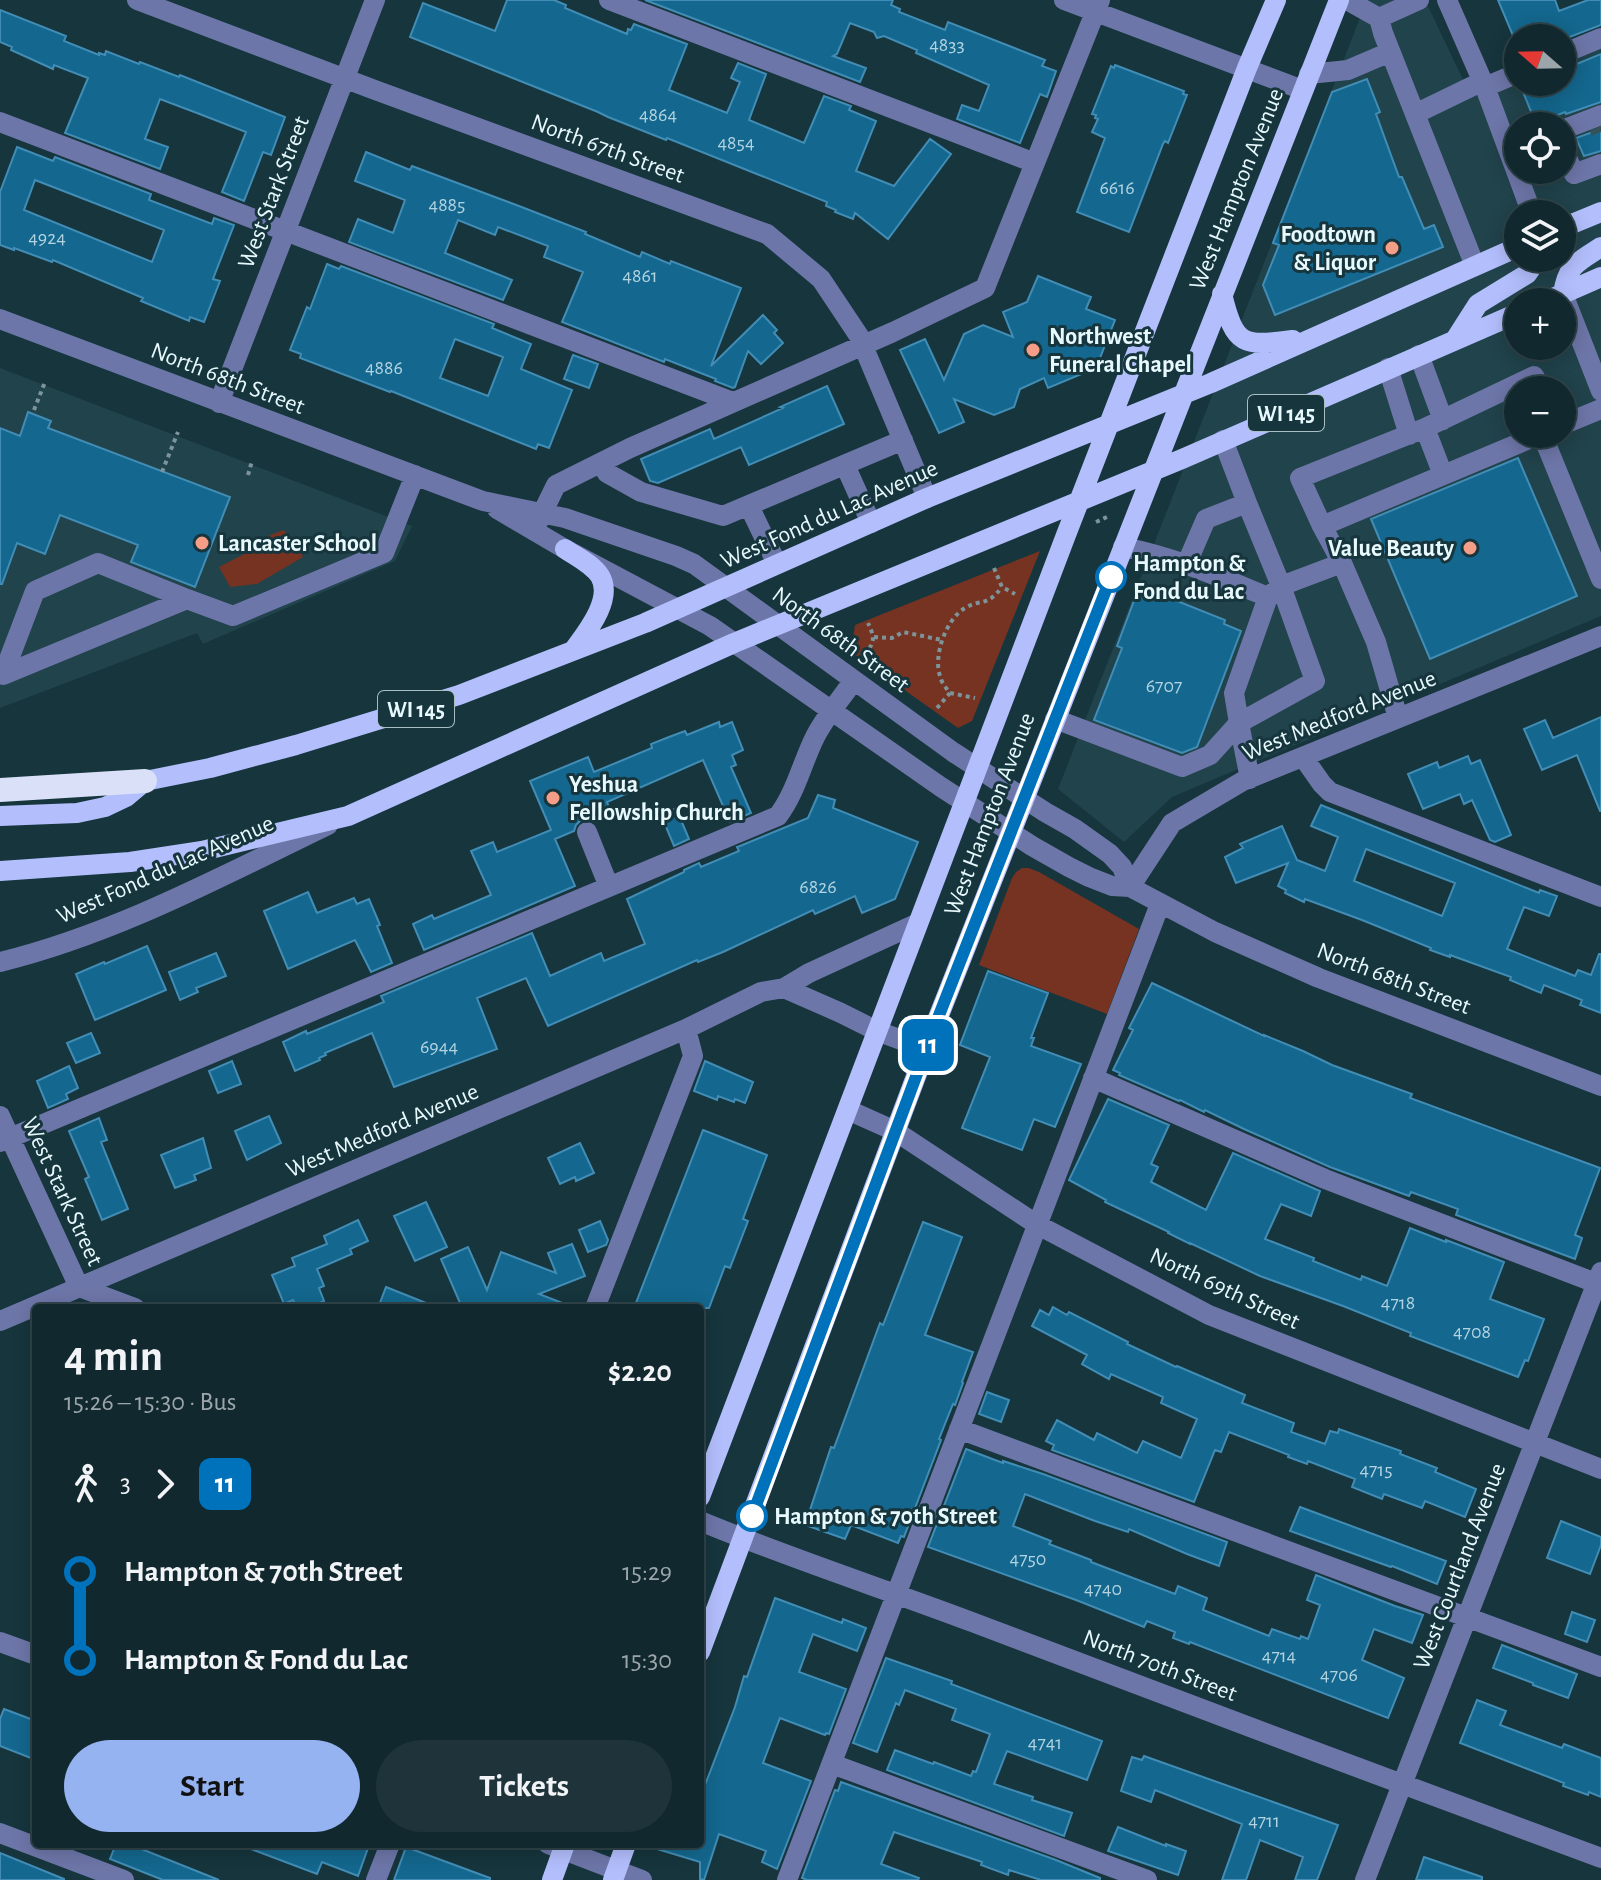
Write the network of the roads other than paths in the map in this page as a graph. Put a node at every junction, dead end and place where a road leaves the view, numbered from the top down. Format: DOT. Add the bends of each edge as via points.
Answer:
graph roads {
  1 [pos="137,0"];
  2 [pos="375,0"];
  3 [pos="609,0"];
  4 [pos="1064,0"];
  5 [pos="1276,0"];
  6 [pos="1339,0"];
  7 [pos="1347,0"];
  8 [pos="1419,0"];
  9 [pos="1447,0"];
  10 [pos="1098,6"];
  11 [pos="1379,18"];
  12 [pos="1601,38"];
  13 [pos="1576,48"];
  14 [pos="1390,52"];
  15 [pos="1247,68"];
  16 [pos="1504,78"];
  17 [pos="344,79"];
  18 [pos="1306,82"];
  19 [pos="1484,84"];
  20 [pos="1415,114"];
  21 [pos="1598,120"];
  22 [pos="0,122"];
  23 [pos="1576,126"];
  24 [pos="1504,136"];
  25 [pos="1035,163"];
  26 [pos="1601,164"];
  27 [pos="1576,173"];
  28 [pos="1601,212"];
  29 [pos="1576,222"];
  30 [pos="285,232"];
  31 [pos="1601,247"];
  32 [pos="1504,253"];
  33 [pos="1475,266"];
  34 [pos="1528,272"];
  35 [pos="1601,277"];
  36 [pos="1558,288"];
  37 [pos="1576,288"];
  38 [pos="1222,294"];
  39 [pos="0,319"];
  40 [pos="1504,319"];
  41 [pos="1576,326"];
  42 [pos="1313,338"];
  43 [pos="1455,340"];
  44 [pos="862,345"];
  45 [pos="1592,345"];
  46 [pos="1419,355"];
  47 [pos="1388,368"];
  48 [pos="1504,390"];
  49 [pos="1601,391"];
  50 [pos="1183,393"];
  51 [pos="733,402"];
  52 [pos="219,403"];
  53 [pos="1601,409"];
  54 [pos="1576,419"];
  55 [pos="1109,425"];
  56 [pos="1426,428"];
  57 [pos="903,440"];
  58 [pos="1223,440"];
  59 [pos="1508,448"];
  60 [pos="1548,448"];
  61 [pos="601,463"];
  62 [pos="845,465"];
  63 [pos="1153,469"];
  64 [pos="415,475"];
  65 [pos="1443,475"];
  66 [pos="927,498"];
  67 [pos="1080,499"];
  68 [pos="1247,503"];
  69 [pos="749,506"];
  70 [pos="538,522"];
  71 [pos="871,523"];
  72 [pos="1322,526"];
  73 [pos="1123,547"];
  74 [pos="565,549"];
  75 [pos="1187,563"];
  76 [pos="1342,563"];
  77 [pos="777,564"];
  78 [pos="1601,579"];
  79 [pos="726,587"];
  80 [pos="1274,591"];
  81 [pos="187,599"];
  82 [pos="678,608"];
  83 [pos="778,626"];
  84 [pos="1601,636"];
  85 [pos="734,643"];
  86 [pos="571,653"];
  87 [pos="854,680"];
  88 [pos="832,712"];
  89 [pos="1398,718"];
  90 [pos="1055,719"];
  91 [pos="1239,723"];
  92 [pos="1303,757"];
  93 [pos="978,768"];
  94 [pos="1250,779"];
  95 [pos="145,781"];
  96 [pos="0,790"];
  97 [pos="1023,798"];
  98 [pos="964,803"];
  99 [pos="0,816"];
  100 [pos="348,816"];
  101 [pos="587,832"];
  102 [pos="1010,832"];
  103 [pos="0,871"];
  104 [pos="609,887"];
  105 [pos="1130,887"];
  106 [pos="1601,897"];
  107 [pos="1160,904"];
  108 [pos="918,923"];
  109 [pos="0,962"];
  110 [pos="784,988"];
  111 [pos="686,1029"];
  112 [pos="877,1031"];
  113 [pos="926,1049"];
  114 [pos="1093,1078"];
  115 [pos="1601,1086"];
  116 [pos="848,1110"];
  117 [pos="0,1116"];
  118 [pos="895,1131"];
  119 [pos="5,1140"];
  120 [pos="1036,1224"];
  121 [pos="1599,1280"];
  122 [pos="79,1287"];
  123 [pos="40,1304"];
  124 [pos="124,1304"];
  125 [pos="597,1304"];
  126 [pos="32,1307"];
  127 [pos="0,1321"];
  128 [pos="959,1429"];
  129 [pos="1534,1444"];
  130 [pos="1601,1469"];
  131 [pos="704,1487"];
  132 [pos="704,1523"];
  133 [pos="743,1539"];
  134 [pos="897,1593"];
  135 [pos="1467,1616"];
  136 [pos="704,1641"];
  137 [pos="0,1642"];
  138 [pos="32,1654"];
  139 [pos="1601,1667"];
  140 [pos="832,1764"];
  141 [pos="1401,1785"];
  142 [pos="0,1833"];
  143 [pos="32,1845"];
  144 [pos="40,1848"];
  145 [pos="388,1848"];
  146 [pos="559,1848"];
  147 [pos="563,1848"];
  148 [pos="624,1848"];
  149 [pos="1601,1858"];
  150 [pos="614,1875"];
  151 [pos="124,1880"];
  152 [pos="376,1880"];
  153 [pos="552,1880"];
  154 [pos="642,1880"];
  155 [pos="787,1880"];
  156 [pos="1147,1880"];
  157 [pos="1365,1880"];
  1 -- 17 [label="street, North 67th Street"];
  2 -- 17 [label="street, West Stark Street"];
  3 -- 25 [label="street"];
  4 -- 10 [label="street"];
  5 -- 15 [label="main road, West Hampton Avenue"];
  6 -- 18 [label="main road, West Hampton Avenue"];
  7 -- 11 [label="street"];
  8 -- 11 [label="street"];
  9 -- 19 [label="street"];
  10 -- 15 [label="street"];
  10 -- 25 [label="street"];
  11 -- 14 [label="street"];
  12 -- 13 [label="street"];
  14 -- 18 [label="street"];
  14 -- 20 [label="street"];
  15 -- 18 [label="street"];
  15 -- 55 [label="main road, West Hampton Avenue"];
  16 -- 19 [label="street"];
  17 -- 30 [label="street, West Stark Street"];
  17 -- 44 [label="street, North 67th Street" via="767,234 821,279"];
  18 -- 38 [label="main road, West Hampton Avenue"];
  19 -- 20 [label="street"];
  19 -- 24 [label="street"];
  20 -- 33 [label="street"];
  21 -- 23 [label="street"];
  22 -- 30 [label="street"];
  25 -- 44 [label="street" via="985,288"];
  26 -- 27 [label="street"];
  28 -- 29 [label="main road"];
  30 -- 51 [label="street"];
  30 -- 52 [label="street, West Stark Street"];
  31 -- 36 [label="main road" via="1577,263"];
  32 -- 33 [label="main road, West Fond du Lac Avenue / WI 145"];
  33 -- 42 [label="main road, West Fond du Lac Avenue / WI 145"];
  34 -- 43 [label="main road" via="1478,304"];
  35 -- 37 [label="main road"];
  38 -- 42 [label="main road" via="1228,320 1245,341"];
  38 -- 50 [label="main road, West Hampton Avenue"];
  39 -- 52 [label="street, North 68th Street"];
  40 -- 43 [label="main road, West Fond du Lac Avenue / WI 145"];
  41 -- 45 [label="street"];
  42 -- 50 [label="main road, West Fond du Lac Avenue / WI 145"];
  43 -- 46 [label="main road, West Fond du Lac Avenue / WI 145"];
  44 -- 51 [label="street"];
  44 -- 57 [label="street, North 67th Street"];
  45 -- 49 [label="street"];
  46 -- 47 [label="main road, West Fond du Lac Avenue / WI 145"];
  46 -- 56 [label="street"];
  47 -- 56 [label="street"];
  47 -- 58 [label="main road, West Fond du Lac Avenue / WI 145"];
  48 -- 56 [label="street"];
  50 -- 55 [label="main road, West Fond du Lac Avenue / WI 145"];
  50 -- 63 [label="main road, West Hampton Avenue"];
  51 -- 61 [label="street"];
  52 -- 64 [label="street, North 68th Street"];
  53 -- 54 [label="street"];
  55 -- 66 [label="main road, West Fond du Lac Avenue / WI 145"];
  55 -- 67 [label="main road, West Hampton Avenue"];
  56 -- 65 [label="street"];
  56 -- 72 [label="street" via="1300,478"];
  57 -- 62 [label="street"];
  57 -- 66 [label="street, North 67th Street"];
  58 -- 63 [label="main road, West Fond du Lac Avenue / WI 145"];
  58 -- 68 [label="street"];
  59 -- 65 [label="street"];
  60 -- 78 [label="street"];
  61 -- 69 [label="street" via="607,473 641,492 723,516"];
  61 -- 70 [label="street" via="556,485"];
  62 -- 69 [label="street"];
  62 -- 71 [label="street"];
  63 -- 67 [label="main road, West Fond du Lac Avenue / WI 145"];
  63 -- 73 [label="main road, West Hampton Avenue"];
  64 -- 70 [label="street, North 68th Street"];
  64 -- 81 [label="street" via="384,553 233,616"];
  65 -- 72 [label="street"];
  66 -- 71 [label="main road, West Fond du Lac Avenue / WI 145"];
  67 -- 83 [label="main road, West Fond du Lac Avenue / WI 145"];
  67 -- 93 [label="main road, West Hampton Avenue"];
  68 -- 75 [label="street" via="1206,519"];
  68 -- 80 [label="street"];
  69 -- 77 [label="street"];
  70 -- 74 [label="street, North 68th Street"];
  70 -- 79 [label="street, North 68th Street" via="565,518 676,556"];
  71 -- 77 [label="main road, West Fond du Lac Avenue / WI 145"];
  72 -- 76 [label="street"];
  73 -- 75 [label="street"];
  73 -- 90 [label="main road, West Hampton Avenue"];
  74 -- 82 [label="street, North 68th Street"];
  74 -- 86 [label="main road" via="590,565 603,584 598,612"];
  75 -- 80 [label="street"];
  76 -- 80 [label="street"];
  76 -- 89 [label="street" via="1376,642"];
  77 -- 79 [label="main road, West Fond du Lac Avenue / WI 145"];
  79 -- 82 [label="main road, West Fond du Lac Avenue / WI 145"];
  79 -- 83 [label="street, North 68th Street"];
  80 -- 91 [label="street" via="1234,693"];
  80 -- 91 [label="street" via="1315,681"];
  81 -- 81 [label="street" via="102,634 3,675 35,591 98,563"];
  82 -- 85 [label="street, North 68th Street"];
  82 -- 86 [label="main road, West Fond du Lac Avenue / WI 145"];
  83 -- 85 [label="main road, West Fond du Lac Avenue / WI 145"];
  83 -- 87 [label="street, North 68th Street"];
  84 -- 89 [label="street, West Medford Avenue"];
  85 -- 88 [label="street, North 68th Street"];
  85 -- 100 [label="main road, West Fond du Lac Avenue / WI 145"];
  86 -- 95 [label="main road, West Fond du Lac Avenue / WI 145" via="372,724"];
  87 -- 88 [label="street"];
  87 -- 93 [label="street, North 68th Street"];
  88 -- 98 [label="street, North 68th Street"];
  88 -- 104 [label="street" via="778,816"];
  89 -- 92 [label="street, West Medford Avenue"];
  90 -- 91 [label="street" via="1182,767 1210,755"];
  90 -- 97 [label="main road, West Hampton Avenue"];
  91 -- 94 [label="street"];
  92 -- 94 [label="street, West Medford Avenue"];
  92 -- 106 [label="street" via="1330,792"];
  93 -- 97 [label="street, North 68th Street"];
  93 -- 98 [label="main road, West Hampton Avenue"];
  94 -- 105 [label="street, West Medford Avenue" via="1172,823"];
  95 -- 96 [label="highway, WI 145"];
  95 -- 99 [label="main road" via="105,807"];
  97 -- 102 [label="main road, West Hampton Avenue"];
  97 -- 105 [label="street, North 68th Street" via="1110,854"];
  98 -- 102 [label="street, North 68th Street"];
  98 -- 108 [label="main road, West Hampton Avenue"];
  100 -- 103 [label="main road, West Fond du Lac Avenue / WI 145" via="202,851"];
  100 -- 109 [label="street, West Fond du Lac Avenue" via="169,902"];
  101 -- 104 [label="street"];
  102 -- 105 [label="street, North 68th Street" via="1089,877"];
  102 -- 113 [label="main road, West Hampton Avenue"];
  104 -- 119 [label="street"];
  105 -- 107 [label="street, North 68th Street"];
  107 -- 114 [label="street"];
  107 -- 115 [label="street, North 68th Street" via="1319,978"];
  108 -- 110 [label="street, West Medford Avenue"];
  108 -- 112 [label="main road, West Hampton Avenue"];
  110 -- 111 [label="street, West Medford Avenue" via="761,992"];
  110 -- 112 [label="street"];
  111 -- 122 [label="street, West Medford Avenue"];
  111 -- 125 [label="street" via="693,1056"];
  112 -- 113 [label="street"];
  112 -- 116 [label="main road, West Hampton Avenue"];
  113 -- 118 [label="main road, West Hampton Avenue"];
  114 -- 120 [label="street"];
  114 -- 121 [label="street" via="1325,1179"];
  116 -- 118 [label="street, North 69th Street"];
  116 -- 131 [label="main road, West Hampton Avenue"];
  117 -- 119 [label="street, West Stark Street"];
  118 -- 120 [label="street, North 69th Street"];
  118 -- 133 [label="main road, West Hampton Avenue"];
  119 -- 122 [label="street, West Stark Street"];
  120 -- 128 [label="street"];
  120 -- 129 [label="street, North 69th Street" via="1209,1315"];
  121 -- 129 [label="street, West Courtland Avenue"];
  122 -- 123 [label="street, West Medford Avenue"];
  122 -- 124 [label="street"];
  126 -- 127 [label="street, West Medford Avenue"];
  128 -- 134 [label="street"];
  128 -- 135 [label="street"];
  129 -- 130 [label="street, North 69th Street"];
  129 -- 135 [label="street, West Courtland Avenue"];
  132 -- 133 [label="street, North 70th Street"];
  133 -- 134 [label="street, North 70th Street"];
  133 -- 136 [label="main road, West Hampton Avenue"];
  134 -- 140 [label="street"];
  134 -- 141 [label="street, North 70th Street"];
  135 -- 139 [label="street"];
  135 -- 141 [label="street, West Courtland Avenue"];
  137 -- 138 [label="street"];
  140 -- 155 [label="street"];
  140 -- 156 [label="street"];
  141 -- 149 [label="street, North 70th Street"];
  141 -- 157 [label="street, West Courtland Avenue"];
  142 -- 143 [label="street"];
  144 -- 151 [label="street"];
  145 -- 152 [label="street"];
  146 -- 153 [label="main road"];
  147 -- 150 [label="street"];
  148 -- 150 [label="main road"];
  150 -- 154 [label="street"];
}
